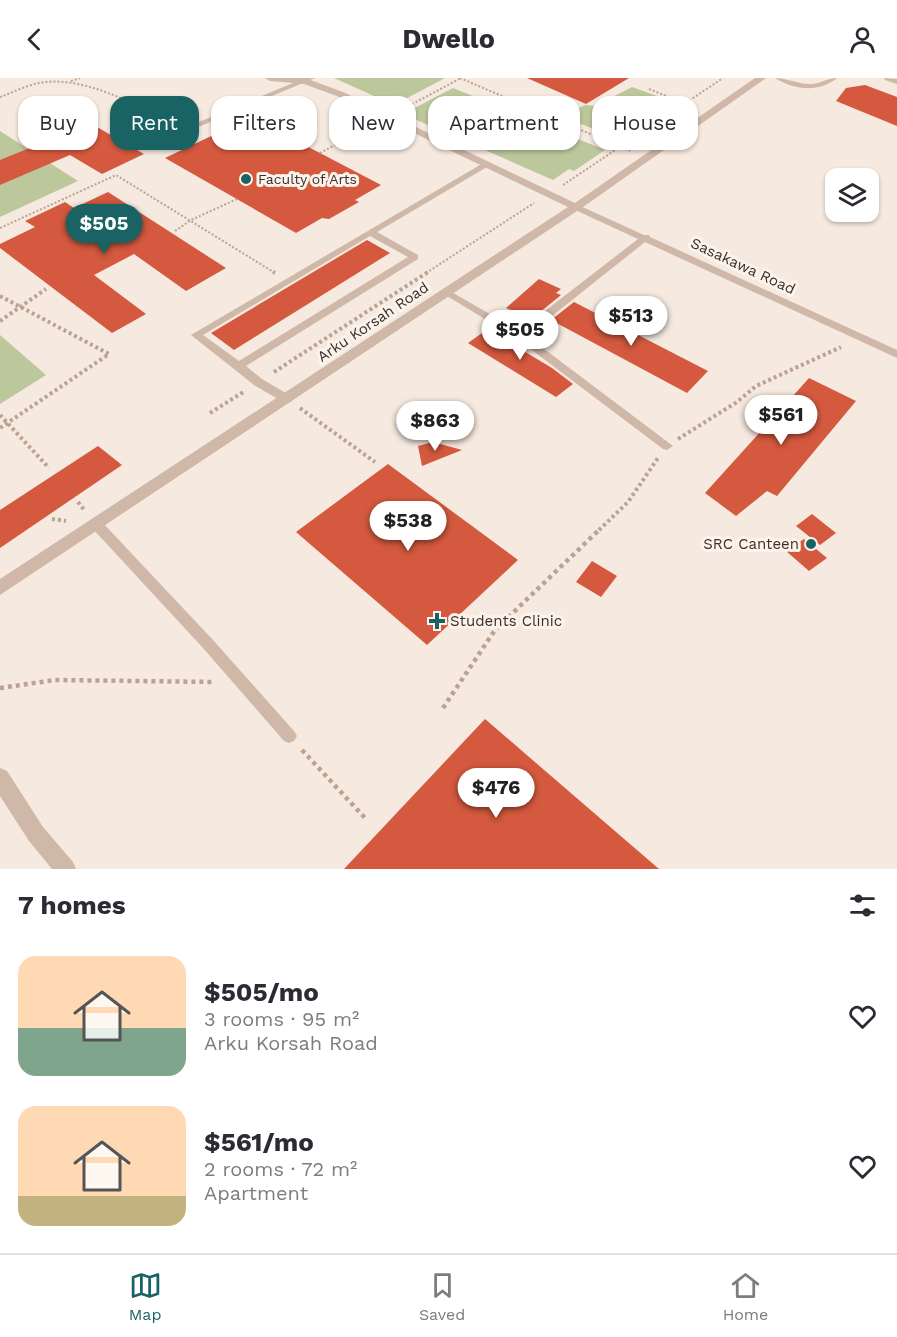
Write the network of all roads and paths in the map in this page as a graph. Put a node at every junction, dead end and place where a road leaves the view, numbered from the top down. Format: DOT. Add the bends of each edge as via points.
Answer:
graph roads {
  1 [pos="80,78"];
  2 [pos="270,78"];
  3 [pos="460,78"];
  4 [pos="723,78"];
  5 [pos="761,78"];
  6 [pos="779,78"];
  7 [pos="833,78"];
  8 [pos="888,78"];
  9 [pos="308,79"];
  10 [pos="71,82"];
  11 [pos="897,82"];
  12 [pos="649,88"];
  13 [pos="112,96"];
  14 [pos="668,96"];
  15 [pos="697,96"];
  16 [pos="0,97"];
  17 [pos="698,109"];
  18 [pos="709,113"];
  19 [pos="199,124"];
  20 [pos="616,150"];
  21 [pos="645,157"];
  22 [pos="488,164"];
  23 [pos="549,194"];
  24 [pos="237,199"];
  25 [pos="576,207"];
  26 [pos="191,220"];
  27 [pos="0,228"];
  28 [pos="175,231"];
  29 [pos="370,232"];
  30 [pos="646,237"];
  31 [pos="287,281"];
  32 [pos="46,289"];
  33 [pos="447,293"];
  34 [pos="0,296"];
  35 [pos="20,306"];
  36 [pos="0,321"];
  37 [pos="520,336"];
  38 [pos="861,338"];
  39 [pos="897,354"];
  40 [pos="239,366"];
  41 [pos="258,382"];
  42 [pos="287,399"];
  43 [pos="210,413"];
  44 [pos="0,415"];
  45 [pos="8,424"];
  46 [pos="0,428"];
  47 [pos="667,446"];
  48 [pos="375,462"];
  49 [pos="49,468"];
  50 [pos="97,525"];
  51 [pos="0,588"];
  52 [pos="240,682"];
  53 [pos="0,688"];
  54 [pos="442,708"];
  55 [pos="289,736"];
  56 [pos="0,778"];
  57 [pos="365,818"];
  58 [pos="66,869"];
  1 -- 10 [label="path"];
  2 -- 9 [label="street"];
  3 -- 21 [label="path"];
  4 -- 15 [label="path"];
  5 -- 18 [label="street, Arku Korsah Road"];
  6 -- 7 [label="lane" via="806,88 819,88"];
  8 -- 11 [label="lane"];
  9 -- 19 [label="lane"];
  9 -- 22 [label="street"];
  10 -- 13 [label="path"];
  10 -- 16 [label="path" via="44,82"];
  12 -- 14 [label="path"];
  17 -- 18 [label="path"];
  18 -- 21 [label="street, Arku Korsah Road"];
  20 -- 23 [label="path"];
  21 -- 25 [label="street, Arku Korsah Road"];
  22 -- 23 [label="street"];
  22 -- 29 [label="lane"];
  23 -- 25 [label="street"];
  23 -- 41 [label="path"];
  24 -- 26 [label="path"];
  25 -- 30 [label="lane, Sasakawa Road"];
  25 -- 33 [label="street, Arku Korsah Road"];
  26 -- 27 [label="path" via="116,175"];
  26 -- 28 [label="path"];
  26 -- 31 [label="path"];
  29 -- 31 [label="lane"];
  29 -- 40 [label="lane" via="415,257"];
  30 -- 37 [label="lane"];
  30 -- 38 [label="lane, Sasakawa Road"];
  31 -- 40 [label="lane" via="196,335"];
  32 -- 35 [label="path"];
  33 -- 37 [label="lane"];
  33 -- 42 [label="street, Arku Korsah Road"];
  34 -- 35 [label="path"];
  35 -- 36 [label="path"];
  35 -- 45 [label="path" via="109,354"];
  37 -- 47 [label="lane"];
  38 -- 39 [label="lane, Sasakawa Road"];
  38 -- 47 [label="path" via="756,386"];
  40 -- 41 [label="lane"];
  41 -- 42 [label="lane"];
  41 -- 43 [label="path"];
  42 -- 48 [label="path"];
  42 -- 50 [label="street, Arku Korsah Road"];
  44 -- 45 [label="path"];
  45 -- 46 [label="path"];
  45 -- 49 [label="path"];
  47 -- 54 [label="path" via="628,502 495,630"];
  50 -- 51 [label="street, Arku Korsah Road"];
  50 -- 52 [label="lane"];
  52 -- 53 [label="path" via="55,680"];
  52 -- 55 [label="lane"];
  55 -- 57 [label="path"];
  56 -- 58 [label="street" via="36,834"];
}
